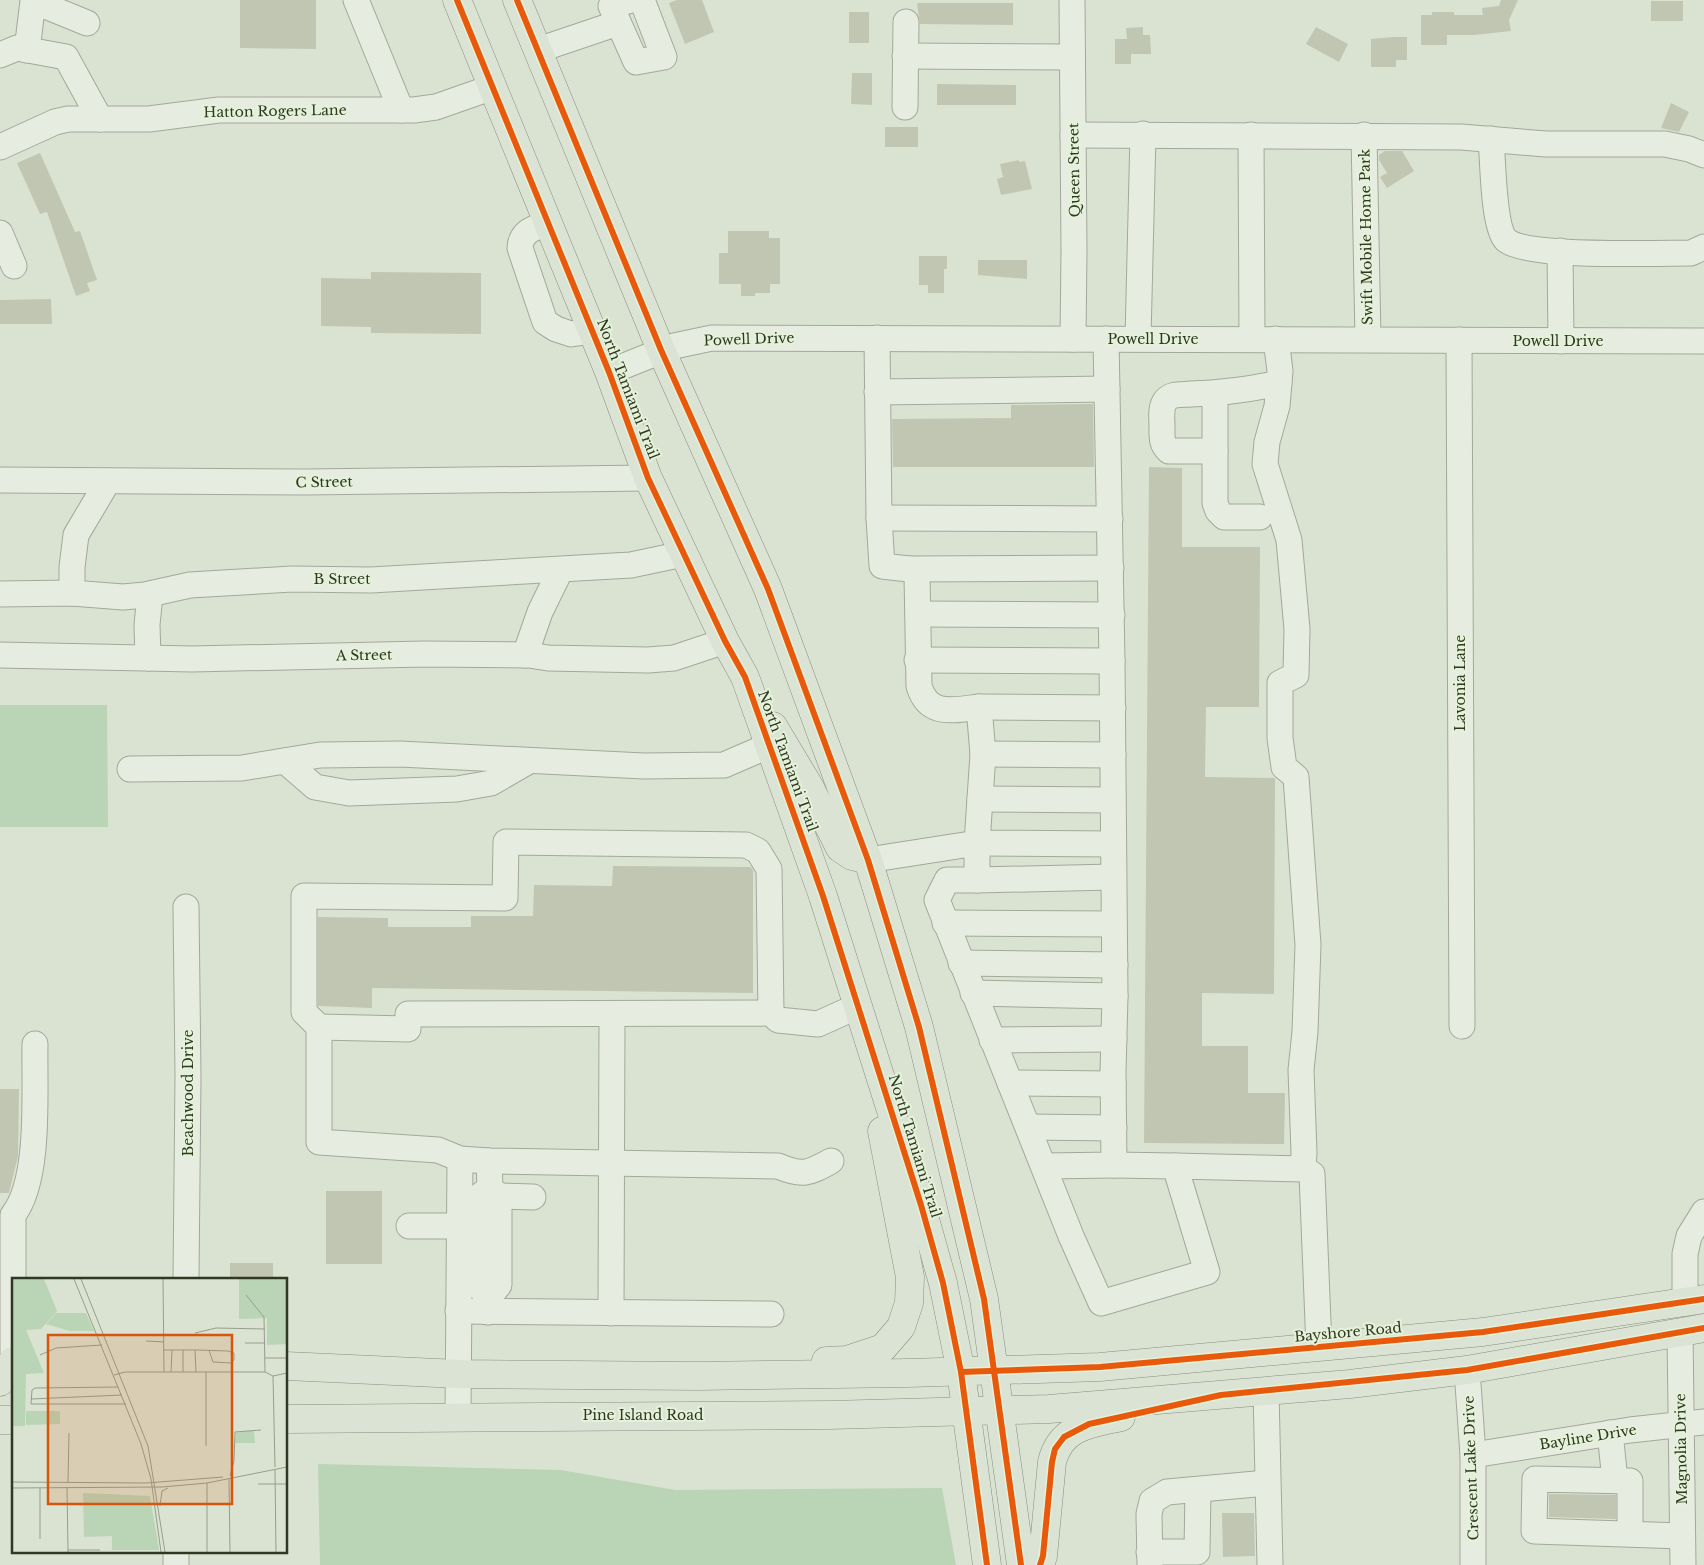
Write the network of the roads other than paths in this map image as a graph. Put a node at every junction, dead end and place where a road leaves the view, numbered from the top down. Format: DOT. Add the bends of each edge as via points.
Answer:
graph roads {
  1 [pos="356,0"];
  2 [pos="457,0"];
  3 [pos="517,0"];
  4 [pos="631,0"];
  5 [pos="642,0"];
  6 [pos="1072,0"];
  7 [pos="906,22"];
  8 [pos="87,23"];
  9 [pos="618,24"];
  10 [pos="27,50"];
  11 [pos="538,50"];
  12 [pos="0,55"];
  13 [pos="905,56"];
  14 [pos="1072,57"];
  15 [pos="493,87"];
  16 [pos="905,107"];
  17 [pos="401,110"];
  18 [pos="100,119"];
  19 [pos="1143,134"];
  20 [pos="1073,135"];
  21 [pos="1251,135"];
  22 [pos="1364,135"];
  23 [pos="1492,139"];
  24 [pos="0,146"];
  25 [pos="1704,155"];
  26 [pos="548,223"];
  27 [pos="0,233"];
  28 [pos="1704,247"];
  29 [pos="1560,251"];
  30 [pos="14,266"];
  31 [pos="592,332"];
  32 [pos="876,338"];
  33 [pos="1138,338"];
  34 [pos="1073,339"];
  35 [pos="1106,339"];
  36 [pos="1264,339"];
  37 [pos="1368,339"];
  38 [pos="1459,340"];
  39 [pos="1561,340"];
  40 [pos="1704,341"];
  41 [pos="661,350"];
  42 [pos="609,372"];
  43 [pos="1279,383"];
  44 [pos="1107,390"];
  45 [pos="877,392"];
  46 [pos="1215,393"];
  47 [pos="1215,451"];
  48 [pos="648,478"];
  49 [pos="0,480"];
  50 [pos="108,481"];
  51 [pos="1260,517"];
  52 [pos="879,518"];
  53 [pos="1110,519"];
  54 [pos="684,554"];
  55 [pos="1111,568"];
  56 [pos="909,569"];
  57 [pos="560,571"];
  58 [pos="72,593"];
  59 [pos="0,594"];
  60 [pos="150,594"];
  61 [pos="918,614"];
  62 [pos="1112,615"];
  63 [pos="725,641"];
  64 [pos="0,655"];
  65 [pos="525,655"];
  66 [pos="148,658"];
  67 [pos="918,660"];
  68 [pos="1112,661"];
  69 [pos="745,678"];
  70 [pos="980,707"];
  71 [pos="1113,708"];
  72 [pos="768,746"];
  73 [pos="982,754"];
  74 [pos="1113,755"];
  75 [pos="434,756"];
  76 [pos="285,761"];
  77 [pos="529,761"];
  78 [pos="130,769"];
  79 [pos="432,790"];
  80 [pos="980,799"];
  81 [pos="1112,800"];
  82 [pos="977,843"];
  83 [pos="1113,844"];
  84 [pos="868,860"];
  85 [pos="1113,877"];
  86 [pos="977,880"];
  87 [pos="186,907"];
  88 [pos="945,923"];
  89 [pos="1114,924"];
  90 [pos="961,963"];
  91 [pos="1115,965"];
  92 [pos="973,993"];
  93 [pos="1115,996"];
  94 [pos="858,1006"];
  95 [pos="771,1013"];
  96 [pos="612,1014"];
  97 [pos="1462,1026"];
  98 [pos="319,1027"];
  99 [pos="1114,1039"];
  100 [pos="992,1040"];
  101 [pos="35,1044"];
  102 [pos="1010,1083"];
  103 [pos="1113,1084"];
  104 [pos="1028,1127"];
  105 [pos="1114,1128"];
  106 [pos="460,1159"];
  107 [pos="831,1161"];
  108 [pos="488,1162"];
  109 [pos="612,1163"];
  110 [pos="1114,1164"];
  111 [pos="1045,1166"];
  112 [pos="1175,1166"];
  113 [pos="1303,1169"];
  114 [pos="494,1192"];
  115 [pos="532,1197"];
  116 [pos="1704,1212"];
  117 [pos="409,1226"];
  118 [pos="459,1226"];
  119 [pos="186,1278"];
  120 [pos="1694,1301"];
  121 [pos="488,1305"];
  122 [pos="458,1311"];
  123 [pos="611,1313"];
  124 [pos="771,1314"];
  125 [pos="1692,1330"];
  126 [pos="1319,1347"];
  127 [pos="7,1366"];
  128 [pos="288,1366"];
  129 [pos="1467,1370"];
  130 [pos="993,1371"];
  131 [pos="961,1372"];
  132 [pos="459,1374"];
  133 [pos="698,1376"];
  134 [pos="1266,1391"];
  135 [pos="1221,1395"];
  136 [pos="1000,1410"];
  137 [pos="966,1412"];
  138 [pos="458,1417"];
  139 [pos="288,1419"];
  140 [pos="1692,1422"];
  141 [pos="1610,1433"];
  142 [pos="1545,1444"];
  143 [pos="1473,1455"];
  144 [pos="1546,1479"];
  145 [pos="1615,1480"];
  146 [pos="1267,1482"];
  147 [pos="1198,1490"];
  148 [pos="1630,1534"];
  149 [pos="1682,1536"];
  150 [pos="176,1552"];
  151 [pos="1150,1559"];
  152 [pos="176,1565"];
  153 [pos="988,1565"];
  154 [pos="1021,1565"];
  155 [pos="1040,1565"];
  156 [pos="1270,1565"];
  157 [pos="1473,1565"];
  158 [pos="1683,1565"];
  1 -- 17 [label="street"];
  2 -- 15 [label="main road, North Tamiami Trail"];
  3 -- 11 [label="main road, North Tamiami Trail"];
  4 -- 9 [label="street" via="611,6"];
  5 -- 9 [label="street" via="664,57 636,62"];
  6 -- 14 [label="street, Queen Street"];
  7 -- 13 [label="street"];
  8 -- 10 [label="street" via="34,1"];
  9 -- 11 [label="street"];
  10 -- 12 [label="street" via="17,48"];
  10 -- 18 [label="street" via="66,57"];
  11 -- 41 [label="main road, North Tamiami Trail"];
  13 -- 14 [label="street"];
  13 -- 16 [label="street"];
  14 -- 20 [label="street, Queen Street"];
  15 -- 17 [label="street, Hatton Rogers Lane" via="436,107"];
  15 -- 26 [label="main road, North Tamiami Trail"];
  17 -- 18 [label="street, Hatton Rogers Lane" via="220,110 148,119"];
  18 -- 24 [label="street, Hatton Rogers Lane" via="54,122"];
  19 -- 20 [label="street, Swift Mobile Home Park"];
  19 -- 21 [label="street, Swift Mobile Home Park"];
  19 -- 33 [label="street"];
  20 -- 34 [label="street, Queen Street"];
  21 -- 22 [label="street, Swift Mobile Home Park"];
  21 -- 36 [label="street"];
  22 -- 23 [label="street, Swift Mobile Home Park"];
  22 -- 37 [label="street, Swift Mobile Home Park"];
  23 -- 25 [label="street, Swift Mobile Home Park" via="1546,144 1665,144"];
  23 -- 29 [label="street" via="1497,212 1506,240 1526,249"];
  26 -- 31 [label="main road, North Tamiami Trail"];
  26 -- 31 [label="street" via="528,230 520,240 546,322 571,334"];
  27 -- 30 [label="street"];
  28 -- 29 [label="street" via="1691,253"];
  29 -- 39 [label="street"];
  31 -- 42 [label="main road, North Tamiami Trail"];
  32 -- 34 [label="street, Powell Drive"];
  32 -- 41 [label="street, Powell Drive" via="712,338"];
  32 -- 45 [label="street"];
  33 -- 35 [label="street, Powell Drive"];
  33 -- 36 [label="street, Powell Drive"];
  34 -- 35 [label="street, Powell Drive"];
  35 -- 44 [label="street"];
  36 -- 37 [label="street, Powell Drive"];
  36 -- 43 [label="street" via="1280,371"];
  37 -- 38 [label="street, Powell Drive"];
  38 -- 39 [label="street, Powell Drive"];
  38 -- 97 [label="street, Lavonia Lane"];
  39 -- 40 [label="street, Powell Drive"];
  41 -- 42 [label="street, Powell Drive"];
  41 -- 84 [label="main road, North Tamiami Trail" via="768,589"];
  42 -- 48 [label="main road, North Tamiami Trail"];
  43 -- 46 [label="street" via="1240,392"];
  43 -- 113 [label="street" via="1265,464 1289,540 1297,629 1296,676 1280,683 1280,738 1284,767 1296,777 1308,945 1301,1070"];
  44 -- 45 [label="street"];
  44 -- 53 [label="street"];
  45 -- 52 [label="street"];
  46 -- 47 [label="street"];
  46 -- 47 [label="street" via="1173,395 1162,408 1162,440 1169,451"];
  47 -- 51 [label="street" via="1215,504 1218,511 1224,517"];
  48 -- 50 [label="street, C Street"];
  48 -- 54 [label="main road, North Tamiami Trail"];
  49 -- 50 [label="street, C Street"];
  50 -- 58 [label="street" via="76,536"];
  52 -- 53 [label="street"];
  52 -- 56 [label="street" via="882,566"];
  53 -- 55 [label="street"];
  54 -- 57 [label="street, B Street" via="631,565"];
  54 -- 63 [label="main road, North Tamiami Trail"];
  55 -- 56 [label="street"];
  55 -- 62 [label="street"];
  56 -- 61 [label="street" via="917,575"];
  57 -- 60 [label="street, B Street" via="371,580 292,579 190,585"];
  57 -- 65 [label="street" via="540,612"];
  58 -- 59 [label="street, B Street"];
  58 -- 60 [label="street, B Street" via="123,597"];
  60 -- 66 [label="street"];
  61 -- 62 [label="street"];
  61 -- 67 [label="street"];
  62 -- 68 [label="street"];
  63 -- 65 [label="street, A Street" via="674,658 648,660"];
  63 -- 69 [label="main road, North Tamiami Trail"];
  64 -- 66 [label="street, A Street"];
  65 -- 66 [label="street, A Street"];
  67 -- 68 [label="street"];
  67 -- 70 [label="street" via="923,700 934,707 950,709"];
  68 -- 71 [label="street"];
  69 -- 72 [label="main road, North Tamiami Trail"];
  69 -- 84 [label="main road" via="809,786 840,848 852,856"];
  70 -- 71 [label="street"];
  70 -- 73 [label="street"];
  71 -- 74 [label="street"];
  72 -- 77 [label="street" via="724,765 644,766"];
  72 -- 94 [label="main road, North Tamiami Trail" via="823,896"];
  73 -- 74 [label="street"];
  73 -- 80 [label="street"];
  74 -- 81 [label="street"];
  75 -- 76 [label="street" via="320,755"];
  75 -- 77 [label="street"];
  75 -- 79 [label="street"];
  76 -- 78 [label="street" via="242,768"];
  76 -- 79 [label="street" via="316,788 348,793"];
  77 -- 79 [label="street" via="491,783"];
  80 -- 81 [label="street"];
  80 -- 82 [label="street"];
  81 -- 83 [label="street"];
  82 -- 83 [label="street"];
  82 -- 84 [label="street"];
  82 -- 86 [label="street"];
  83 -- 85 [label="street"];
  84 -- 130 [label="main road, North Tamiami Trail" via="919,1027 984,1299"];
  85 -- 86 [label="street"];
  85 -- 89 [label="street"];
  86 -- 88 [label="street" via="948,880 936,900"];
  87 -- 119 [label="street, Beachwood Drive"];
  88 -- 89 [label="street"];
  88 -- 90 [label="street"];
  89 -- 91 [label="street"];
  90 -- 91 [label="street"];
  90 -- 92 [label="street"];
  91 -- 93 [label="street"];
  92 -- 93 [label="street"];
  92 -- 100 [label="street"];
  93 -- 99 [label="street"];
  94 -- 95 [label="street" via="818,1024 778,1020"];
  94 -- 131 [label="main road, North Tamiami Trail" via="943,1283"];
  94 -- 133 [label="main road" via="910,1277 909,1303 901,1327 883,1348 847,1360 781,1364"];
  95 -- 96 [label="street"];
  95 -- 98 [label="street" via="769,869 758,851 746,845 506,842 505,898 304,896 304,1012"];
  96 -- 98 [label="street" via="408,1014 408,1029"];
  96 -- 109 [label="street"];
  98 -- 106 [label="street" via="319,1142 438,1150"];
  99 -- 100 [label="street"];
  99 -- 103 [label="street"];
  100 -- 102 [label="street"];
  101 -- 127 [label="street" via="32,1170 23,1200 13,1215"];
  102 -- 103 [label="street"];
  102 -- 104 [label="street"];
  103 -- 105 [label="street"];
  104 -- 105 [label="street"];
  104 -- 111 [label="street"];
  105 -- 110 [label="street"];
  106 -- 108 [label="street"];
  106 -- 118 [label="street"];
  107 -- 109 [label="street" via="814,1170 796,1174 778,1166"];
  108 -- 109 [label="street"];
  108 -- 114 [label="street"];
  109 -- 123 [label="street"];
  110 -- 111 [label="street"];
  110 -- 112 [label="street"];
  111 -- 112 [label="street" via="1101,1303 1207,1272"];
  112 -- 113 [label="street"];
  113 -- 126 [label="street" via="1312,1174"];
  114 -- 115 [label="street"];
  114 -- 121 [label="street" via="478,1197 478,1286"];
  116 -- 120 [label="street" via="1689,1236 1685,1254"];
  117 -- 118 [label="street"];
  118 -- 122 [label="street"];
  120 -- 126 [label="main road, Bayshore Road" via="1483,1332"];
  121 -- 122 [label="street"];
  121 -- 123 [label="street"];
  122 -- 132 [label="street"];
  123 -- 124 [label="street"];
  125 -- 129 [label="main road"];
  125 -- 140 [label="street, Magnolia Drive"];
  126 -- 130 [label="main road, Bayshore Road" via="1100,1367"];
  128 -- 132 [label="main road"];
  129 -- 134 [label="main road"];
  129 -- 143 [label="street, Crescent Lake Drive"];
  130 -- 131 [label="main road"];
  130 -- 136 [label="main road, North Tamiami Trail"];
  131 -- 133 [label="main road"];
  131 -- 137 [label="main road, North Tamiami Trail"];
  132 -- 133 [label="main road"];
  132 -- 138 [label="street"];
  134 -- 135 [label="main road"];
  134 -- 146 [label="street"];
  135 -- 136 [label="main road"];
  135 -- 155 [label="main road" via="1089,1424 1064,1437 1052,1462"];
  136 -- 137 [label="main road, Pine Island Road"];
  136 -- 154 [label="main road, North Tamiami Trail"];
  137 -- 138 [label="main road, Pine Island Road"];
  137 -- 153 [label="main road, North Tamiami Trail"];
  138 -- 139 [label="main road, Pine Island Road"];
  140 -- 141 [label="street, Bayline Drive"];
  140 -- 149 [label="street, Magnolia Drive"];
  141 -- 142 [label="street, Bayline Drive"];
  141 -- 145 [label="street"];
  142 -- 143 [label="street, Bayline Drive"];
  142 -- 144 [label="street"];
  143 -- 157 [label="street, Crescent Lake Drive"];
  144 -- 145 [label="street"];
  144 -- 148 [label="street" via="1535,1479 1534,1531"];
  145 -- 148 [label="street" via="1630,1481"];
  146 -- 147 [label="street"];
  146 -- 156 [label="street"];
  147 -- 151 [label="street" via="1167,1492 1152,1501 1149,1514"];
  147 -- 151 [label="street" via="1198,1552"];
  148 -- 149 [label="street"];
  149 -- 158 [label="street, Magnolia Drive"];
  150 -- 152 [label="street"];
}
